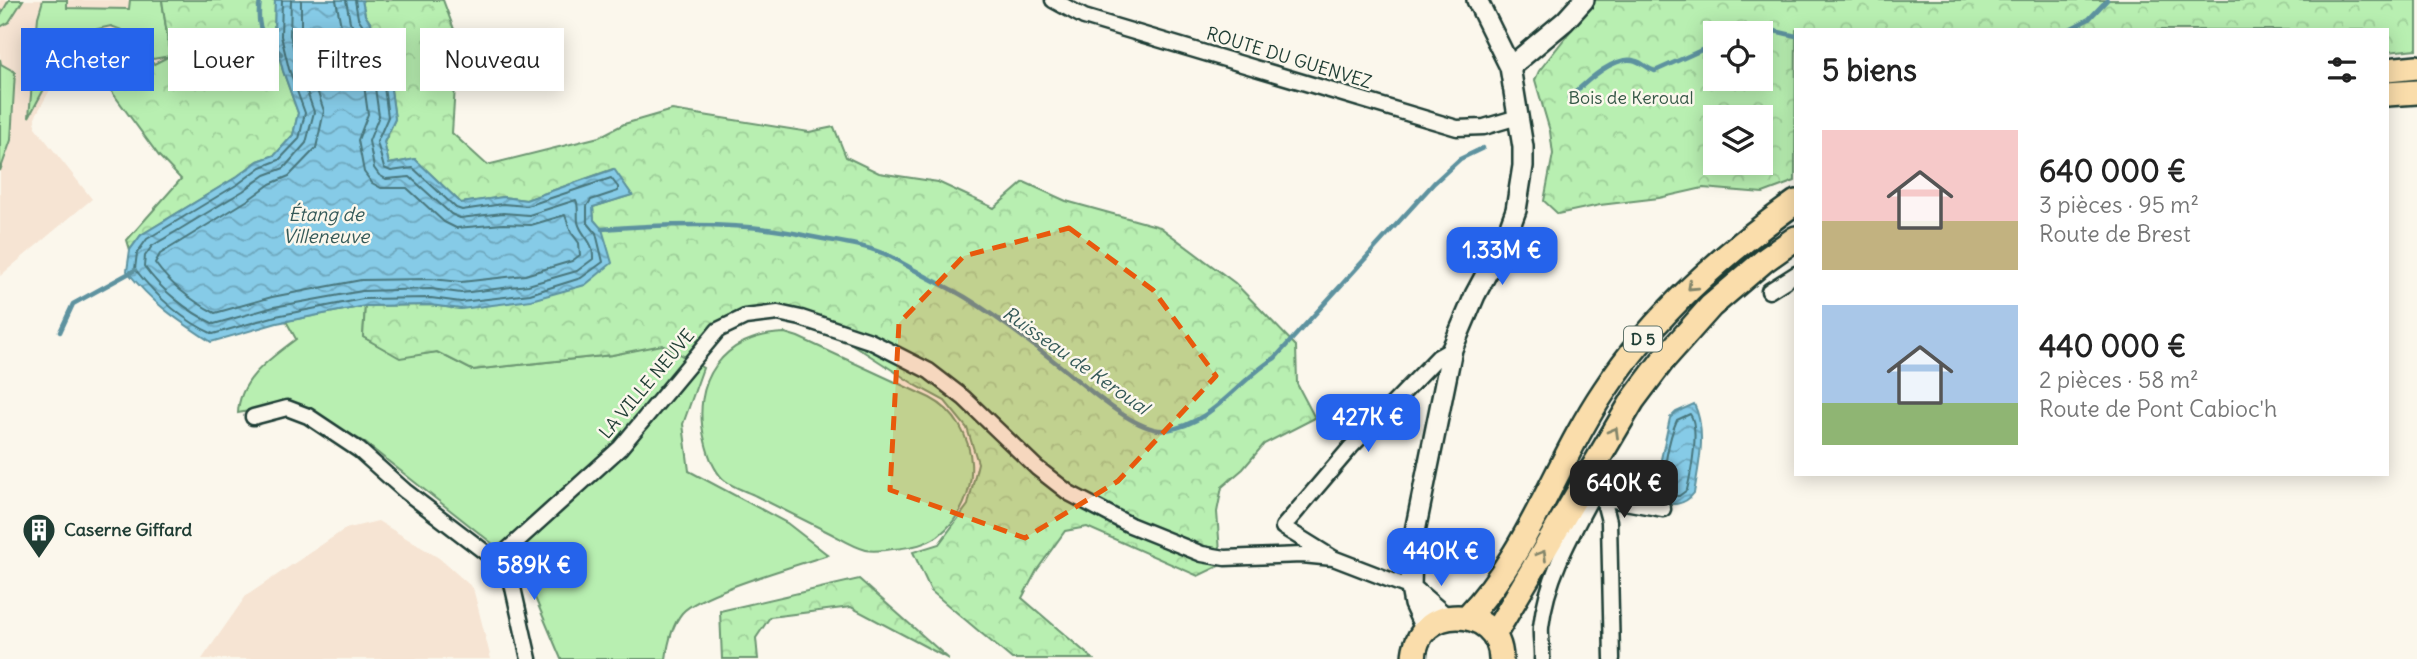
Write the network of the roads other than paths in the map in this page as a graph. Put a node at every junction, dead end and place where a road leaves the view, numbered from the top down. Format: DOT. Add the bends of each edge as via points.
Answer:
graph roads {
  1 [pos="1053,0"];
  2 [pos="1477,0"];
  3 [pos="1584,0"];
  4 [pos="1510,67"];
  5 [pos="2417,67"];
  6 [pos="2389,70"];
  7 [pos="2417,92"];
  8 [pos="2389,94"];
  9 [pos="1518,117"];
  10 [pos="1794,203"];
  11 [pos="1794,239"];
  12 [pos="1794,275"];
  13 [pos="1769,291"];
  14 [pos="1452,349"];
  15 [pos="253,417"];
  16 [pos="1603,498"];
  17 [pos="1663,509"];
  18 [pos="505,552"];
  19 [pos="1333,558"];
  20 [pos="1411,588"];
  21 [pos="1457,617"];
  22 [pos="1426,630"];
  23 [pos="1494,635"];
  24 [pos="1410,657"];
  25 [pos="529,659"];
  26 [pos="1501,659"];
  27 [pos="1542,659"];
  28 [pos="1612,659"];
  1 -- 9 [label="street, ROUTE DU GUENVEZ" via="1084,17 1457,128 1484,127"];
  2 -- 4 [label="street"];
  3 -- 4 [label="street"];
  4 -- 9 [label="street"];
  5 -- 6 [label="main road"];
  7 -- 8 [label="main road"];
  9 -- 14 [label="street" via="1523,147 1516,210"];
  10 -- 21 [label="main road, D 5, one-way" via="1743,240 1688,289 1637,346 1604,391 1509,564 1481,602"];
  23 -- 11 [label="main road, D 5, one-way" via="1633,400 1663,360 1711,306"];
  12 -- 13 [label="street"];
  14 -- 19 [label="street" via="1438,356 1351,447 1283,527"];
  14 -- 20 [label="street" via="1412,546"];
  15 -- 18 [label="street" via="287,408 308,416 359,450 490,556"];
  16 -- 17 [label="street"];
  16 -- 27 [label="street" via="1592,496 1557,568 1541,628"];
  16 -- 28 [label="street" via="1609,521"];
  18 -- 19 [label="street, LA VILLE NEUVE" via="620,449 718,330 745,317 778,313 870,341 929,371 1069,493 1130,525 1202,554 1225,558"];
  18 -- 25 [label="street"];
  19 -- 20 [label="street"];
  20 -- 21 [label="street"];
  20 -- 22 [label="street"];
  21 -- 22 [label="main road"];
  21 -- 23 [label="main road" via="1482,623"];
  22 -- 24 [label="main road"];
  23 -- 26 [label="main road"];
}
